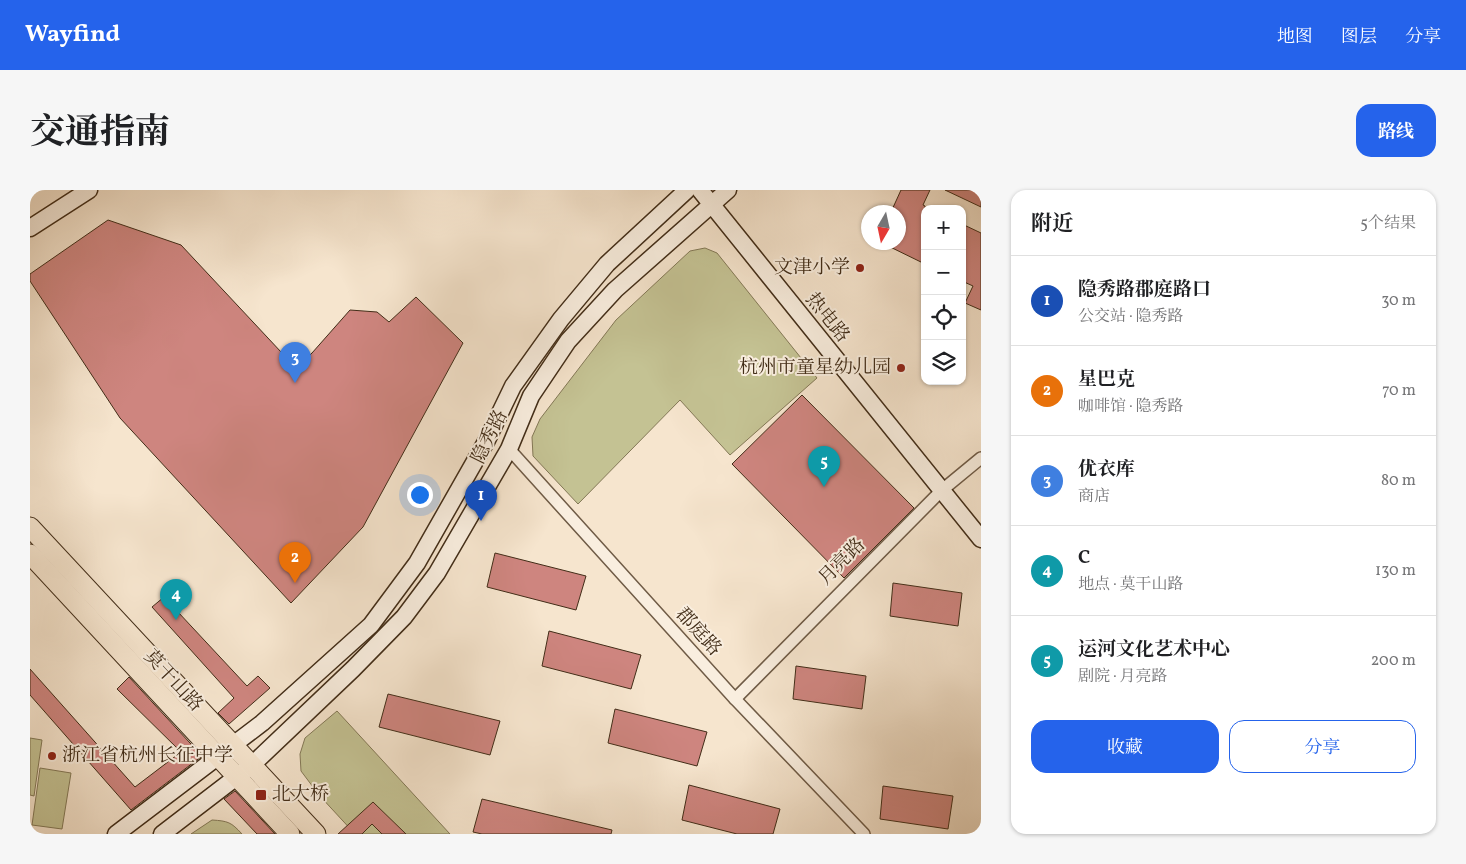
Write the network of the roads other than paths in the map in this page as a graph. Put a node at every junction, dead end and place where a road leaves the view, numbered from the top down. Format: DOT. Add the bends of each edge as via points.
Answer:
graph roads {
  1 [pos="89,190"];
  2 [pos="687,190"];
  3 [pos="700,190"];
  4 [pos="728,190"];
  5 [pos="711,205"];
  6 [pos="30,228"];
  7 [pos="510,450"];
  8 [pos="981,458"];
  9 [pos="941,491"];
  10 [pos="30,527"];
  11 [pos="981,539"];
  12 [pos="30,554"];
  13 [pos="735,699"];
  14 [pos="226,751"];
  15 [pos="245,771"];
  16 [pos="116,834"];
  17 [pos="162,834"];
  18 [pos="290,834"];
  19 [pos="316,834"];
  20 [pos="864,834"];
  1 -- 6 [label="main road"];
  2 -- 14 [label="main road, 隐秀路" via="607,264 561,319 513,386 487,440 417,563 372,625"];
  3 -- 5 [label="main road, 热电路"];
  4 -- 5 [label="main road, 隐秀路"];
  5 -- 7 [label="main road, 隐秀路" via="615,290 568,341 532,396"];
  5 -- 9 [label="main road, 热电路"];
  7 -- 13 [label="street, 郡庭路"];
  7 -- 15 [label="main road, 隐秀路" via="437,573 404,617 353,670"];
  8 -- 9 [label="street, 月亮路"];
  9 -- 11 [label="main road, 热电路"];
  9 -- 13 [label="street, 月亮路"];
  10 -- 14 [label="main road, 莫干山路"];
  12 -- 14 [label="main road, 莫干山路"];
  13 -- 20 [label="street, 郡庭路"];
  14 -- 15 [label="main road, 莫干山路"];
  14 -- 16 [label="main road, 隐秀路"];
  15 -- 17 [label="main road, 隐秀路"];
  15 -- 18 [label="main road, 莫干山路"];
  15 -- 19 [label="main road, 莫干山路"];
}
